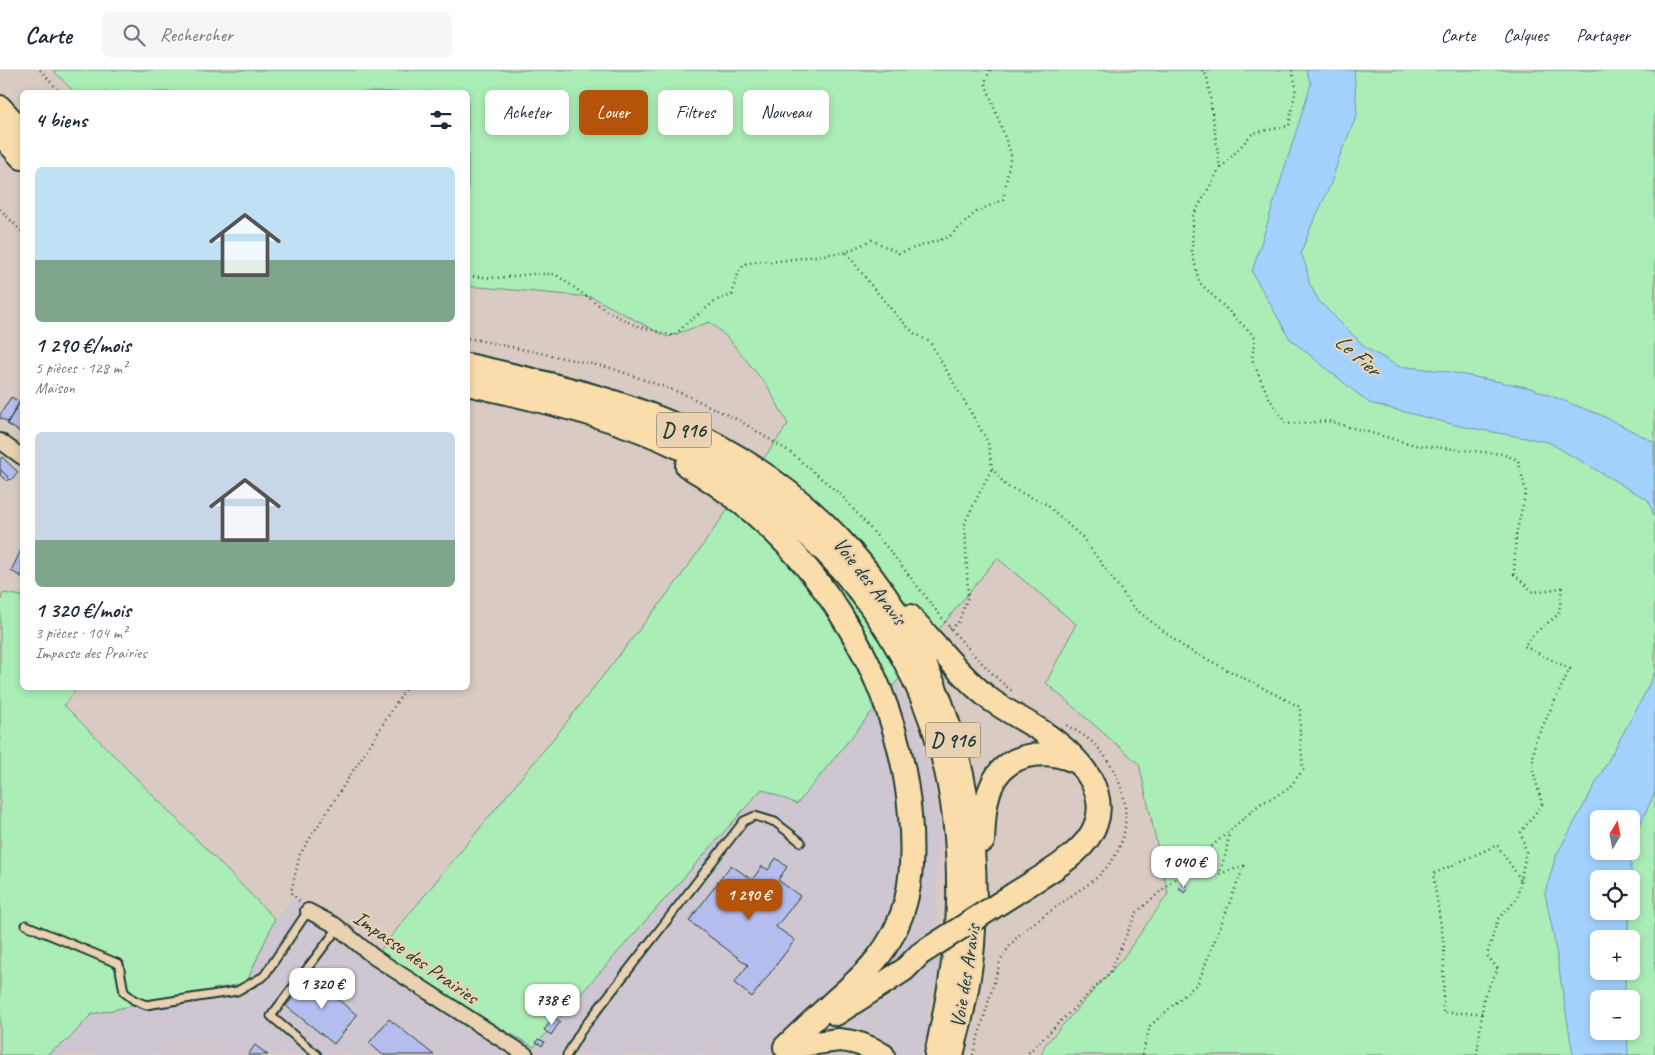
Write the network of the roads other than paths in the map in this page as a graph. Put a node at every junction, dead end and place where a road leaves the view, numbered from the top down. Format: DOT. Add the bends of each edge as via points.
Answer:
graph roads {
  1 [pos="0,107"];
  2 [pos="20,129"];
  3 [pos="0,134"];
  4 [pos="20,156"];
  5 [pos="470,364"];
  6 [pos="470,384"];
  7 [pos="588,414"];
  8 [pos="0,441"];
  9 [pos="20,455"];
  10 [pos="863,566"];
  11 [pos="1079,764"];
  12 [pos="801,842"];
  13 [pos="308,911"];
  14 [pos="975,919"];
  15 [pos="26,925"];
  16 [pos="338,928"];
  17 [pos="920,954"];
  18 [pos="879,957"];
  19 [pos="779,1051"];
  20 [pos="317,1055"];
  21 [pos="525,1055"];
  22 [pos="566,1055"];
  23 [pos="883,1055"];
  24 [pos="936,1055"];
  25 [pos="952,1055"];
  1 -- 2 [label="highway"];
  3 -- 4 [label="highway"];
  5 -- 10 [label="highway, Voie des Aravis / D 916" via="608,400 717,445 751,465 813,512"];
  6 -- 7 [label="highway, Voie des Aravis / D 916"];
  7 -- 18 [label="highway" via="692,469 755,516 811,573 858,642 878,685 895,735 906,781 911,828 910,868 903,911"];
  7 -- 24 [label="highway, Voie des Aravis / D 916" via="678,447 719,468 780,510 843,571 885,627 902,657 933,725 943,758 954,822 958,908"];
  8 -- 9 [label="street"];
  10 -- 11 [label="highway" via="971,682 1004,709 1043,733"];
  10 -- 14 [label="highway, Voie des Aravis / D 916" via="890,601 933,680 959,758 971,819"];
  11 -- 14 [label="highway" via="1056,755 1031,755 1008,764 995,779 986,811"];
  11 -- 17 [label="highway, bridge" via="1091,779 1098,799 1098,812 1088,840 1073,854"];
  12 -- 22 [label="lane" via="774,822 755,816 744,821 580,1031"];
  13 -- 15 [label="lane" via="264,976 237,991 146,1005 124,992 119,964"];
  13 -- 16 [label="street, Impasse des Prairies"];
  14 -- 25 [label="highway, Voie des Aravis / D 916" via="967,990"];
  16 -- 20 [label="lane" via="271,1016"];
  16 -- 21 [label="street, Impasse des Prairies" via="374,956"];
  17 -- 18 [label="highway" via="900,958"];
  17 -- 19 [label="highway" via="904,970"];
  18 -- 19 [label="highway"];
  19 -- 23 [label="highway" via="847,1040"];
}
